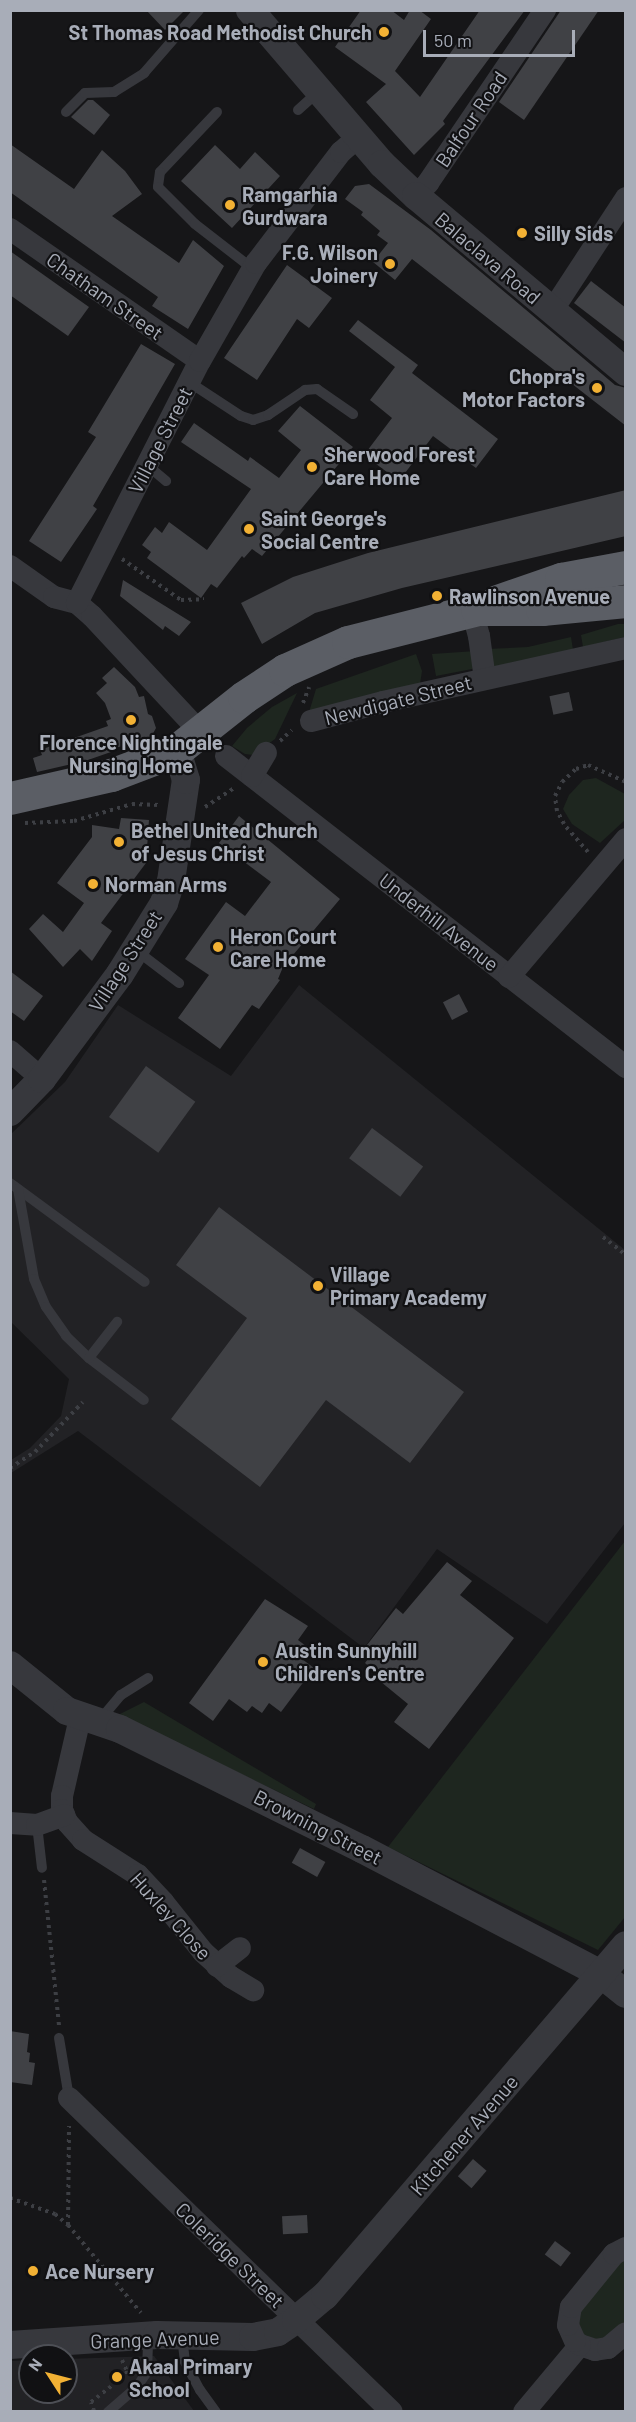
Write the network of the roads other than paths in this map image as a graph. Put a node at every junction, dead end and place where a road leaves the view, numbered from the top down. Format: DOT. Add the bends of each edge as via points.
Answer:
graph roads {
  1 [pos="199,10"];
  2 [pos="250,10"];
  3 [pos="545,10"];
  4 [pos="319,91"];
  5 [pos="298,110"];
  6 [pos="66,112"];
  7 [pos="217,112"];
  8 [pos="358,137"];
  9 [pos="416,196"];
  10 [pos="626,198"];
  11 [pos="10,230"];
  12 [pos="253,269"];
  13 [pos="552,311"];
  14 [pos="200,361"];
  15 [pos="626,372"];
  16 [pos="189,382"];
  17 [pos="352,414"];
  18 [pos="146,465"];
  19 [pos="166,481"];
  20 [pos="10,566"];
  21 [pos="626,567"];
  22 [pos="626,601"];
  23 [pos="77,603"];
  24 [pos="474,610"];
  25 [pos="626,648"];
  26 [pos="485,678"];
  27 [pos="311,721"];
  28 [pos="189,742"];
  29 [pos="266,753"];
  30 [pos="226,756"];
  31 [pos="252,776"];
  32 [pos="16,811"];
  33 [pos="626,839"];
  34 [pos="136,950"];
  35 [pos="509,977"];
  36 [pos="179,983"];
  37 [pos="10,1051"];
  38 [pos="626,1067"];
  39 [pos="42,1079"];
  40 [pos="10,1112"];
  41 [pos="14,1186"];
  42 [pos="145,1282"];
  43 [pos="117,1322"];
  44 [pos="89,1358"];
  45 [pos="144,1400"];
  46 [pos="10,1665"];
  47 [pos="148,1678"];
  48 [pos="90,1720"];
  49 [pos="64,1815"];
  50 [pos="10,1823"];
  51 [pos="37,1825"];
  52 [pos="42,1868"];
  53 [pos="626,1945"];
  54 [pos="240,1948"];
  55 [pos="218,1966"];
  56 [pos="602,1974"];
  57 [pos="253,1990"];
  58 [pos="626,1994"];
  59 [pos="59,2038"];
  60 [pos="69,2098"];
  61 [pos="626,2248"];
  62 [pos="297,2320"];
  63 [pos="626,2333"];
  64 [pos="162,2336"];
  65 [pos="10,2345"];
  66 [pos="580,2345"];
  67 [pos="108,2412"];
  68 [pos="216,2412"];
  69 [pos="392,2412"];
  70 [pos="524,2412"];
  1 -- 6 [label="lane" via="144,73 114,92 85,93"];
  2 -- 4 [label="street, Balaclava Road"];
  3 -- 9 [label="street, Balfour Road"];
  4 -- 5 [label="lane"];
  4 -- 8 [label="street, Balaclava Road"];
  7 -- 12 [label="lane" via="160,172 158,187 195,224"];
  8 -- 9 [label="street, Balaclava Road"];
  8 -- 12 [label="street, Village Street" via="341,152"];
  9 -- 13 [label="street, Balaclava Road"];
  10 -- 13 [label="street"];
  11 -- 14 [label="street, Chatham Street"];
  12 -- 14 [label="street, Village Street"];
  13 -- 15 [label="street, Balaclava Road"];
  14 -- 16 [label="street, Village Street"];
  16 -- 17 [label="lane" via="253,420 268,415 305,390 316,389"];
  16 -- 18 [label="street, Village Street"];
  18 -- 19 [label="lane"];
  18 -- 23 [label="street, Village Street"];
  20 -- 23 [label="street" via="54,597"];
  21 -- 24 [label="highway" via="561,579"];
  22 -- 24 [label="highway" via="542,609"];
  23 -- 28 [label="street, Village Street"];
  24 -- 26 [label="street, Newdigate Street"];
  24 -- 28 [label="highway" via="378,633 312,656 244,697"];
  25 -- 26 [label="street, Newdigate Street"];
  26 -- 27 [label="street, Newdigate Street"];
  28 -- 32 [label="highway"];
  28 -- 34 [label="street, Village Street" via="171,881 164,903"];
  29 -- 31 [label="street"];
  30 -- 31 [label="street, Underhill Avenue"];
  31 -- 35 [label="street, Underhill Avenue"];
  33 -- 35 [label="street"];
  34 -- 36 [label="lane"];
  34 -- 39 [label="street, Village Street"];
  35 -- 38 [label="street, Underhill Avenue"];
  37 -- 39 [label="street"];
  39 -- 40 [label="street, Village Street"];
  41 -- 42 [label="lane"];
  41 -- 44 [label="lane" via="46,1307 66,1336"];
  43 -- 44 [label="lane"];
  44 -- 45 [label="lane"];
  46 -- 48 [label="street, Browning Street" via="67,1711"];
  47 -- 48 [label="lane"];
  48 -- 49 [label="street" via="62,1796"];
  48 -- 56 [label="street, Browning Street" via="362,1849"];
  49 -- 51 [label="street"];
  49 -- 55 [label="street, Huxley Close" via="82,1840 145,1881 195,1945"];
  50 -- 51 [label="street"];
  51 -- 52 [label="lane"];
  53 -- 56 [label="street, Kitchener Avenue"];
  54 -- 55 [label="street, Huxley Close"];
  55 -- 57 [label="street, Huxley Close"];
  56 -- 58 [label="street, Browning Street"];
  56 -- 62 [label="street, Kitchener Avenue" via="325,2296"];
  59 -- 60 [label="lane"];
  60 -- 62 [label="street, Coleridge Street"];
  61 -- 66 [label="street" via="614,2254 571,2307 569,2331"];
  62 -- 64 [label="street, Grange Avenue" via="278,2332 253,2337"];
  62 -- 69 [label="street, Coleridge Street"];
  63 -- 66 [label="street" via="608,2348 595,2350"];
  64 -- 65 [label="street, Grange Avenue"];
  64 -- 67 [label="lane" via="136,2388"];
  64 -- 68 [label="lane" via="185,2362"];
  66 -- 70 [label="street"];
}
